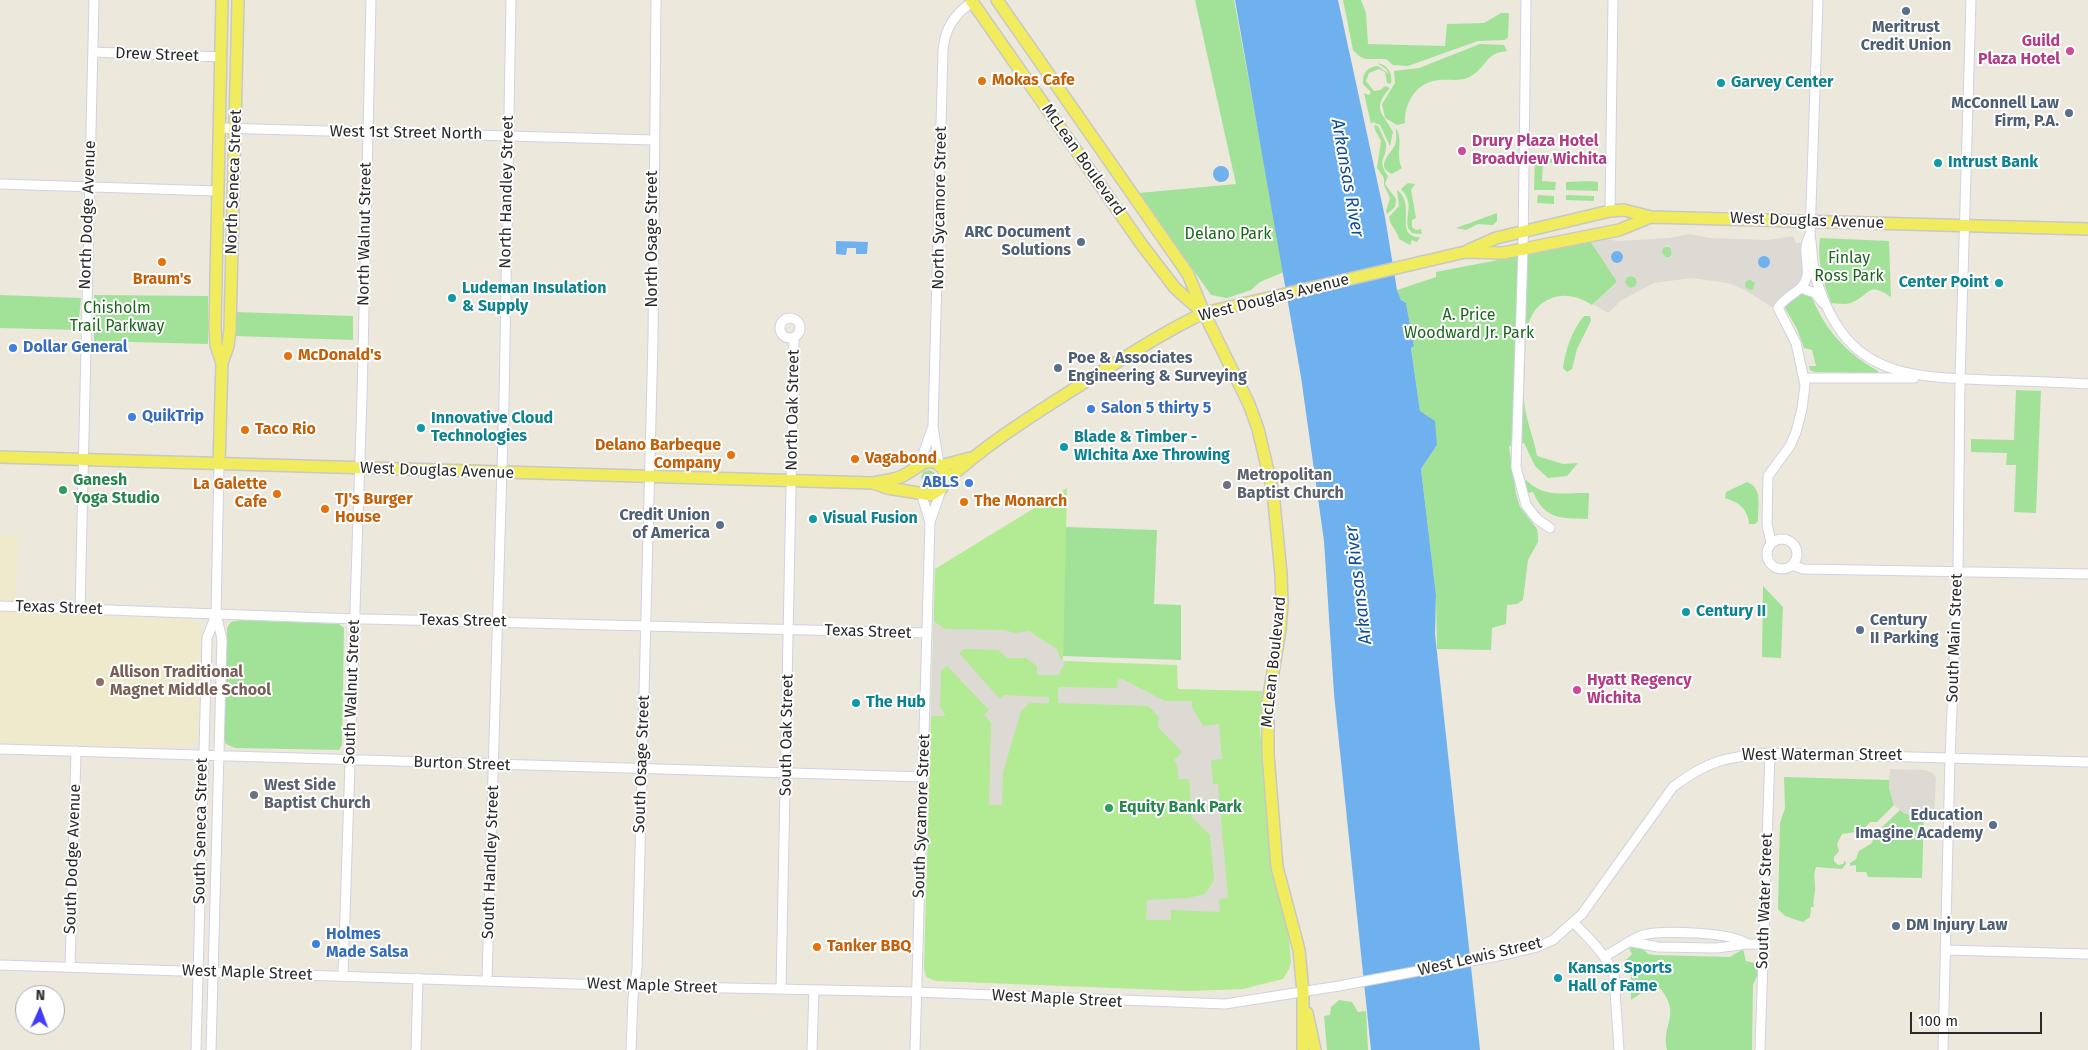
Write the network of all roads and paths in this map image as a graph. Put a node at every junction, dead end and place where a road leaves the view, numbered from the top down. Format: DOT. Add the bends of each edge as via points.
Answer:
graph roads {
  1 [pos="94,0"];
  2 [pos="222,0"];
  3 [pos="238,0"];
  4 [pos="371,0"];
  5 [pos="511,0"];
  6 [pos="656,0"];
  7 [pos="997,0"];
  8 [pos="1526,0"];
  9 [pos="1613,0"];
  10 [pos="1818,0"];
  11 [pos="1971,0"];
  12 [pos="972,1"];
  13 [pos="93,52"];
  14 [pos="221,57"];
  15 [pos="219,128"];
  16 [pos="236,129"];
  17 [pos="368,132"];
  18 [pos="508,135"];
  19 [pos="653,140"];
  20 [pos="0,184"];
  21 [pos="90,187"];
  22 [pos="217,191"];
  23 [pos="1610,212"];
  24 [pos="1651,217"];
  25 [pos="1810,221"];
  26 [pos="1963,226"];
  27 [pos="2088,229"];
  28 [pos="1523,232"];
  29 [pos="1810,236"];
  30 [pos="1523,249"];
  31 [pos="1465,252"];
  32 [pos="1801,288"];
  33 [pos="1828,309"];
  34 [pos="1204,313"];
  35 [pos="794,337"];
  36 [pos="222,363"];
  37 [pos="1932,377"];
  38 [pos="1804,378"];
  39 [pos="1960,378"];
  40 [pos="2088,384"];
  41 [pos="933,426"];
  42 [pos="0,457"];
  43 [pos="970,458"];
  44 [pos="83,460"];
  45 [pos="219,464"];
  46 [pos="940,465"];
  47 [pos="918,466"];
  48 [pos="358,468"];
  49 [pos="502,473"];
  50 [pos="649,478"];
  51 [pos="792,482"];
  52 [pos="873,483"];
  53 [pos="943,487"];
  54 [pos="920,492"];
  55 [pos="930,522"];
  56 [pos="1550,528"];
  57 [pos="1771,543"];
  58 [pos="1792,565"];
  59 [pos="1958,571"];
  60 [pos="2088,574"];
  61 [pos="0,606"];
  62 [pos="80,608"];
  63 [pos="216,614"];
  64 [pos="354,619"];
  65 [pos="498,622"];
  66 [pos="646,626"];
  67 [pos="789,630"];
  68 [pos="927,633"];
  69 [pos="0,749"];
  70 [pos="76,751"];
  71 [pos="1770,753"];
  72 [pos="203,755"];
  73 [pos="219,756"];
  74 [pos="1950,757"];
  75 [pos="350,760"];
  76 [pos="2088,762"];
  77 [pos="494,765"];
  78 [pos="642,769"];
  79 [pos="786,774"];
  80 [pos="923,777"];
  81 [pos="1673,787"];
  82 [pos="1573,922"];
  83 [pos="1629,942"];
  84 [pos="1747,944"];
  85 [pos="1763,944"];
  86 [pos="1946,950"];
  87 [pos="2088,954"];
  88 [pos="1605,956"];
  89 [pos="0,964"];
  90 [pos="70,967"];
  91 [pos="198,971"];
  92 [pos="214,971"];
  93 [pos="343,976"];
  94 [pos="418,978"];
  95 [pos="487,980"];
  96 [pos="635,986"];
  97 [pos="780,989"];
  98 [pos="814,990"];
  99 [pos="917,992"];
  100 [pos="1303,992"];
  101 [pos="196,1050"];
  102 [pos="211,1050"];
  103 [pos="416,1050"];
  104 [pos="631,1050"];
  105 [pos="812,1050"];
  106 [pos="915,1050"];
  107 [pos="1303,1050"];
  108 [pos="1315,1050"];
  109 [pos="1619,1050"];
  110 [pos="1760,1050"];
  111 [pos="1943,1050"];
  1 -- 13 [label="street, North Dodge Avenue"];
  2 -- 14 [label="main road, North Seneca Street"];
  3 -- 16 [label="main road, North Seneca Street"];
  4 -- 17 [label="street, North Walnut Street"];
  5 -- 18 [label="street, North Handley Street"];
  6 -- 19 [label="street, North Osage Street"];
  7 -- 34 [label="main road, McLean Boulevard" via="1188,274"];
  8 -- 28 [label="street"];
  9 -- 23 [label="street"];
  10 -- 25 [label="street"];
  11 -- 26 [label="street, South Main Street"];
  12 -- 34 [label="main road, McLean Boulevard" via="1142,245 1175,288"];
  12 -- 41 [label="street, North Sycamore Street" via="954,17 946,33 943,50"];
  13 -- 14 [label="street, Drew Street"];
  13 -- 21 [label="street, North Dodge Avenue"];
  14 -- 15 [label="main road, North Seneca Street"];
  15 -- 16 [label="street, West 1st Street North"];
  15 -- 22 [label="main road, North Seneca Street"];
  16 -- 17 [label="street, West 1st Street North"];
  16 -- 36 [label="main road, North Seneca Street" via="230,328"];
  17 -- 18 [label="street, West 1st Street North"];
  17 -- 48 [label="street, North Walnut Street"];
  18 -- 19 [label="street, West 1st Street North"];
  18 -- 49 [label="street, North Handley Street"];
  19 -- 50 [label="street, North Osage Street"];
  20 -- 21 [label="street"];
  21 -- 22 [label="street"];
  21 -- 44 [label="street, North Dodge Avenue"];
  22 -- 36 [label="main road, North Seneca Street" via="215,328"];
  23 -- 24 [label="main road, West Douglas Avenue" via="1624,210"];
  23 -- 28 [label="main road, West Douglas Avenue"];
  24 -- 25 [label="main road, West Douglas Avenue"];
  24 -- 30 [label="main road, West Douglas Avenue" via="1619,230"];
  25 -- 26 [label="main road, West Douglas Avenue"];
  25 -- 29 [label="street"];
  26 -- 27 [label="main road, West Douglas Avenue"];
  26 -- 39 [label="street, South Main Street"];
  28 -- 30 [label="street"];
  28 -- 31 [label="main road, West Douglas Avenue" via="1496,238"];
  29 -- 32 [label="street" via="1805,248 1807,276"];
  29 -- 33 [label="street" via="1813,263"];
  30 -- 31 [label="main road, West Douglas Avenue" via="1503,253"];
  30 -- 56 [label="street" via="1516,467 1526,505"];
  31 -- 34 [label="main road, West Douglas Avenue"];
  32 -- 33 [label="street" via="1815,293"];
  32 -- 38 [label="street" via="1778,308 1796,343"];
  33 -- 37 [label="street" via="1849,341 1864,354 1897,370"];
  34 -- 43 [label="main road, West Douglas Avenue" via="1174,326 1010,429"];
  34 -- 100 [label="main road, McLean Boulevard" via="1249,404 1273,492 1282,603 1268,702 1268,754 1277,867 1297,936"];
  35 -- 51 [label="street, North Oak Street"];
  36 -- 45 [label="main road, North Seneca Street"];
  37 -- 38 [label="street" via="1880,380"];
  37 -- 39 [label="street"];
  38 -- 57 [label="street" via="1804,400 1796,432 1768,476 1767,524"];
  39 -- 40 [label="street"];
  39 -- 59 [label="street, South Main Street"];
  41 -- 46 [label="street, North Sycamore Street"];
  41 -- 47 [label="street, North Sycamore Street"];
  42 -- 44 [label="main road, West Douglas Avenue"];
  43 -- 46 [label="main road, West Douglas Avenue"];
  43 -- 53 [label="main road, West Douglas Avenue"];
  44 -- 45 [label="main road, West Douglas Avenue"];
  44 -- 62 [label="street"];
  45 -- 48 [label="main road, West Douglas Avenue"];
  45 -- 63 [label="street, South Seneca Street"];
  46 -- 47 [label="main road, West Douglas Avenue" via="933,461"];
  46 -- 53 [label="main road" via="946,476"];
  47 -- 52 [label="main road, West Douglas Avenue" via="897,478"];
  47 -- 54 [label="main road" via="912,480"];
  48 -- 49 [label="main road, West Douglas Avenue"];
  48 -- 64 [label="street, South Walnut Street"];
  49 -- 50 [label="main road, West Douglas Avenue"];
  49 -- 65 [label="street, South Handley Street"];
  50 -- 51 [label="main road, West Douglas Avenue"];
  50 -- 66 [label="street, South Osage Street"];
  51 -- 52 [label="main road, West Douglas Avenue"];
  51 -- 67 [label="street, South Oak Street"];
  52 -- 54 [label="main road, West Douglas Avenue"];
  53 -- 54 [label="main road, West Douglas Avenue" via="931,495"];
  53 -- 55 [label="street, South Sycamore Street"];
  54 -- 55 [label="street, South Sycamore Street"];
  55 -- 68 [label="street, South Sycamore Street"];
  57 -- 58 [label="street" via="1766,554 1771,564 1781,569"];
  57 -- 58 [label="street" via="1782,538 1793,543 1797,554"];
  58 -- 59 [label="street" via="1802,569"];
  59 -- 60 [label="street"];
  59 -- 74 [label="street, South Main Street"];
  61 -- 62 [label="street, Texas Street"];
  62 -- 63 [label="street, Texas Street"];
  63 -- 64 [label="street, Texas Street"];
  63 -- 72 [label="street, South Seneca Street" via="207,638"];
  63 -- 73 [label="street, South Seneca Street" via="222,639"];
  64 -- 65 [label="street, Texas Street"];
  64 -- 75 [label="street, South Walnut Street"];
  65 -- 66 [label="street, Texas Street"];
  65 -- 77 [label="street, South Handley Street"];
  66 -- 67 [label="street, Texas Street"];
  66 -- 78 [label="street, South Osage Street"];
  67 -- 68 [label="street, Texas Street"];
  67 -- 79 [label="street, South Oak Street"];
  68 -- 80 [label="street, South Sycamore Street"];
  69 -- 70 [label="street, Burton Street"];
  70 -- 72 [label="street, Burton Street"];
  70 -- 90 [label="street, South Dodge Avenue"];
  71 -- 74 [label="street, West Waterman Street"];
  71 -- 81 [label="street, West Waterman Street" via="1713,762 1692,772"];
  71 -- 85 [label="street, South Water Street"];
  72 -- 73 [label="street, Burton Street"];
  72 -- 91 [label="street, South Seneca Street"];
  73 -- 75 [label="street, Burton Street"];
  73 -- 92 [label="street, South Seneca Street"];
  74 -- 76 [label="street, West Waterman Street"];
  74 -- 86 [label="street, South Main Street"];
  75 -- 77 [label="street, Burton Street"];
  75 -- 93 [label="street, South Walnut Street"];
  77 -- 78 [label="street, Burton Street"];
  77 -- 95 [label="street, South Handley Street"];
  78 -- 79 [label="street, Burton Street"];
  78 -- 96 [label="street, South Osage Street"];
  79 -- 80 [label="street, Burton Street"];
  79 -- 97 [label="street, South Oak Street"];
  80 -- 99 [label="street, South Sycamore Street"];
  81 -- 82 [label="street, West Lewis Street"];
  82 -- 88 [label="street"];
  82 -- 100 [label="street, West Lewis Street" via="1553,940 1536,947"];
  83 -- 84 [label="street" via="1658,947 1717,948"];
  83 -- 84 [label="street" via="1654,933 1721,936"];
  83 -- 88 [label="street"];
  84 -- 85 [label="street"];
  85 -- 110 [label="street, South Water Street"];
  86 -- 87 [label="street"];
  86 -- 111 [label="street, South Main Street"];
  88 -- 109 [label="street" via="1614,976"];
  89 -- 90 [label="street, West Maple Street"];
  90 -- 91 [label="street, West Maple Street"];
  91 -- 92 [label="street, West Maple Street"];
  91 -- 101 [label="street, South Seneca Street"];
  92 -- 93 [label="street, West Maple Street"];
  92 -- 102 [label="street, South Seneca Street"];
  93 -- 94 [label="street, West Maple Street"];
  94 -- 95 [label="street, West Maple Street"];
  94 -- 103 [label="street"];
  95 -- 96 [label="street, West Maple Street"];
  96 -- 97 [label="street, West Maple Street"];
  96 -- 104 [label="street, South Osage Street"];
  97 -- 98 [label="street, West Maple Street"];
  98 -- 99 [label="street, West Maple Street"];
  98 -- 105 [label="street"];
  99 -- 100 [label="street, West Maple Street" via="1206,1005"];
  99 -- 106 [label="street, South Sycamore Street"];
  100 -- 107 [label="main road"];
  100 -- 108 [label="main road"];
}
